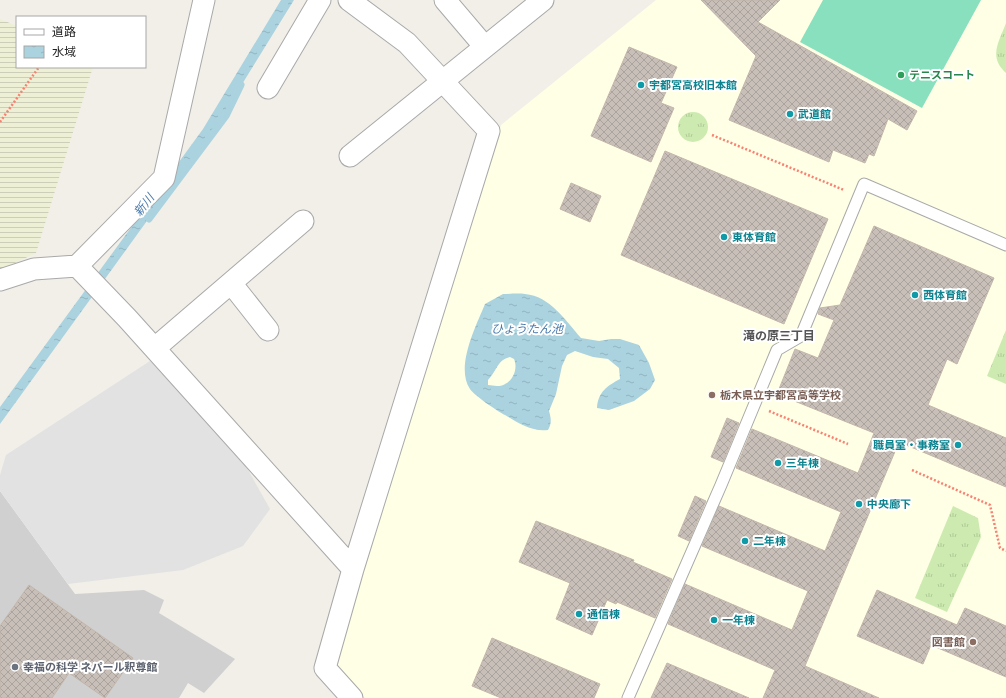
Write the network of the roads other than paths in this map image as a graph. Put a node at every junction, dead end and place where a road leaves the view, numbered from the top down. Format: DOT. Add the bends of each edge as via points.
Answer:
graph roads {
  1 [pos="204,0"];
  2 [pos="320,0"];
  3 [pos="348,0"];
  4 [pos="445,0"];
  5 [pos="543,0"];
  6 [pos="485,47"];
  7 [pos="443,81"];
  8 [pos="268,88"];
  9 [pos="350,156"];
  10 [pos="303,221"];
  11 [pos="1006,245"];
  12 [pos="83,272"];
  13 [pos="0,280"];
  14 [pos="231,283"];
  15 [pos="268,330"];
  16 [pos="155,348"];
  17 [pos="353,569"];
  18 [pos="352,698"];
  19 [pos="628,698"];
  1 -- 12 [label="street" via="164,178"];
  2 -- 8 [label="street"];
  3 -- 7 [label="street" via="407,43"];
  4 -- 6 [label="street"];
  5 -- 6 [label="street"];
  6 -- 7 [label="street"];
  7 -- 9 [label="street"];
  7 -- 17 [label="street" via="489,131"];
  10 -- 14 [label="street"];
  11 -- 19 [label="lane" via="864,184 801,336 777,350"];
  12 -- 13 [label="street" via="34,269"];
  12 -- 16 [label="street"];
  14 -- 15 [label="street"];
  14 -- 16 [label="street"];
  16 -- 17 [label="street"];
  17 -- 18 [label="street" via="325,668"];
}
